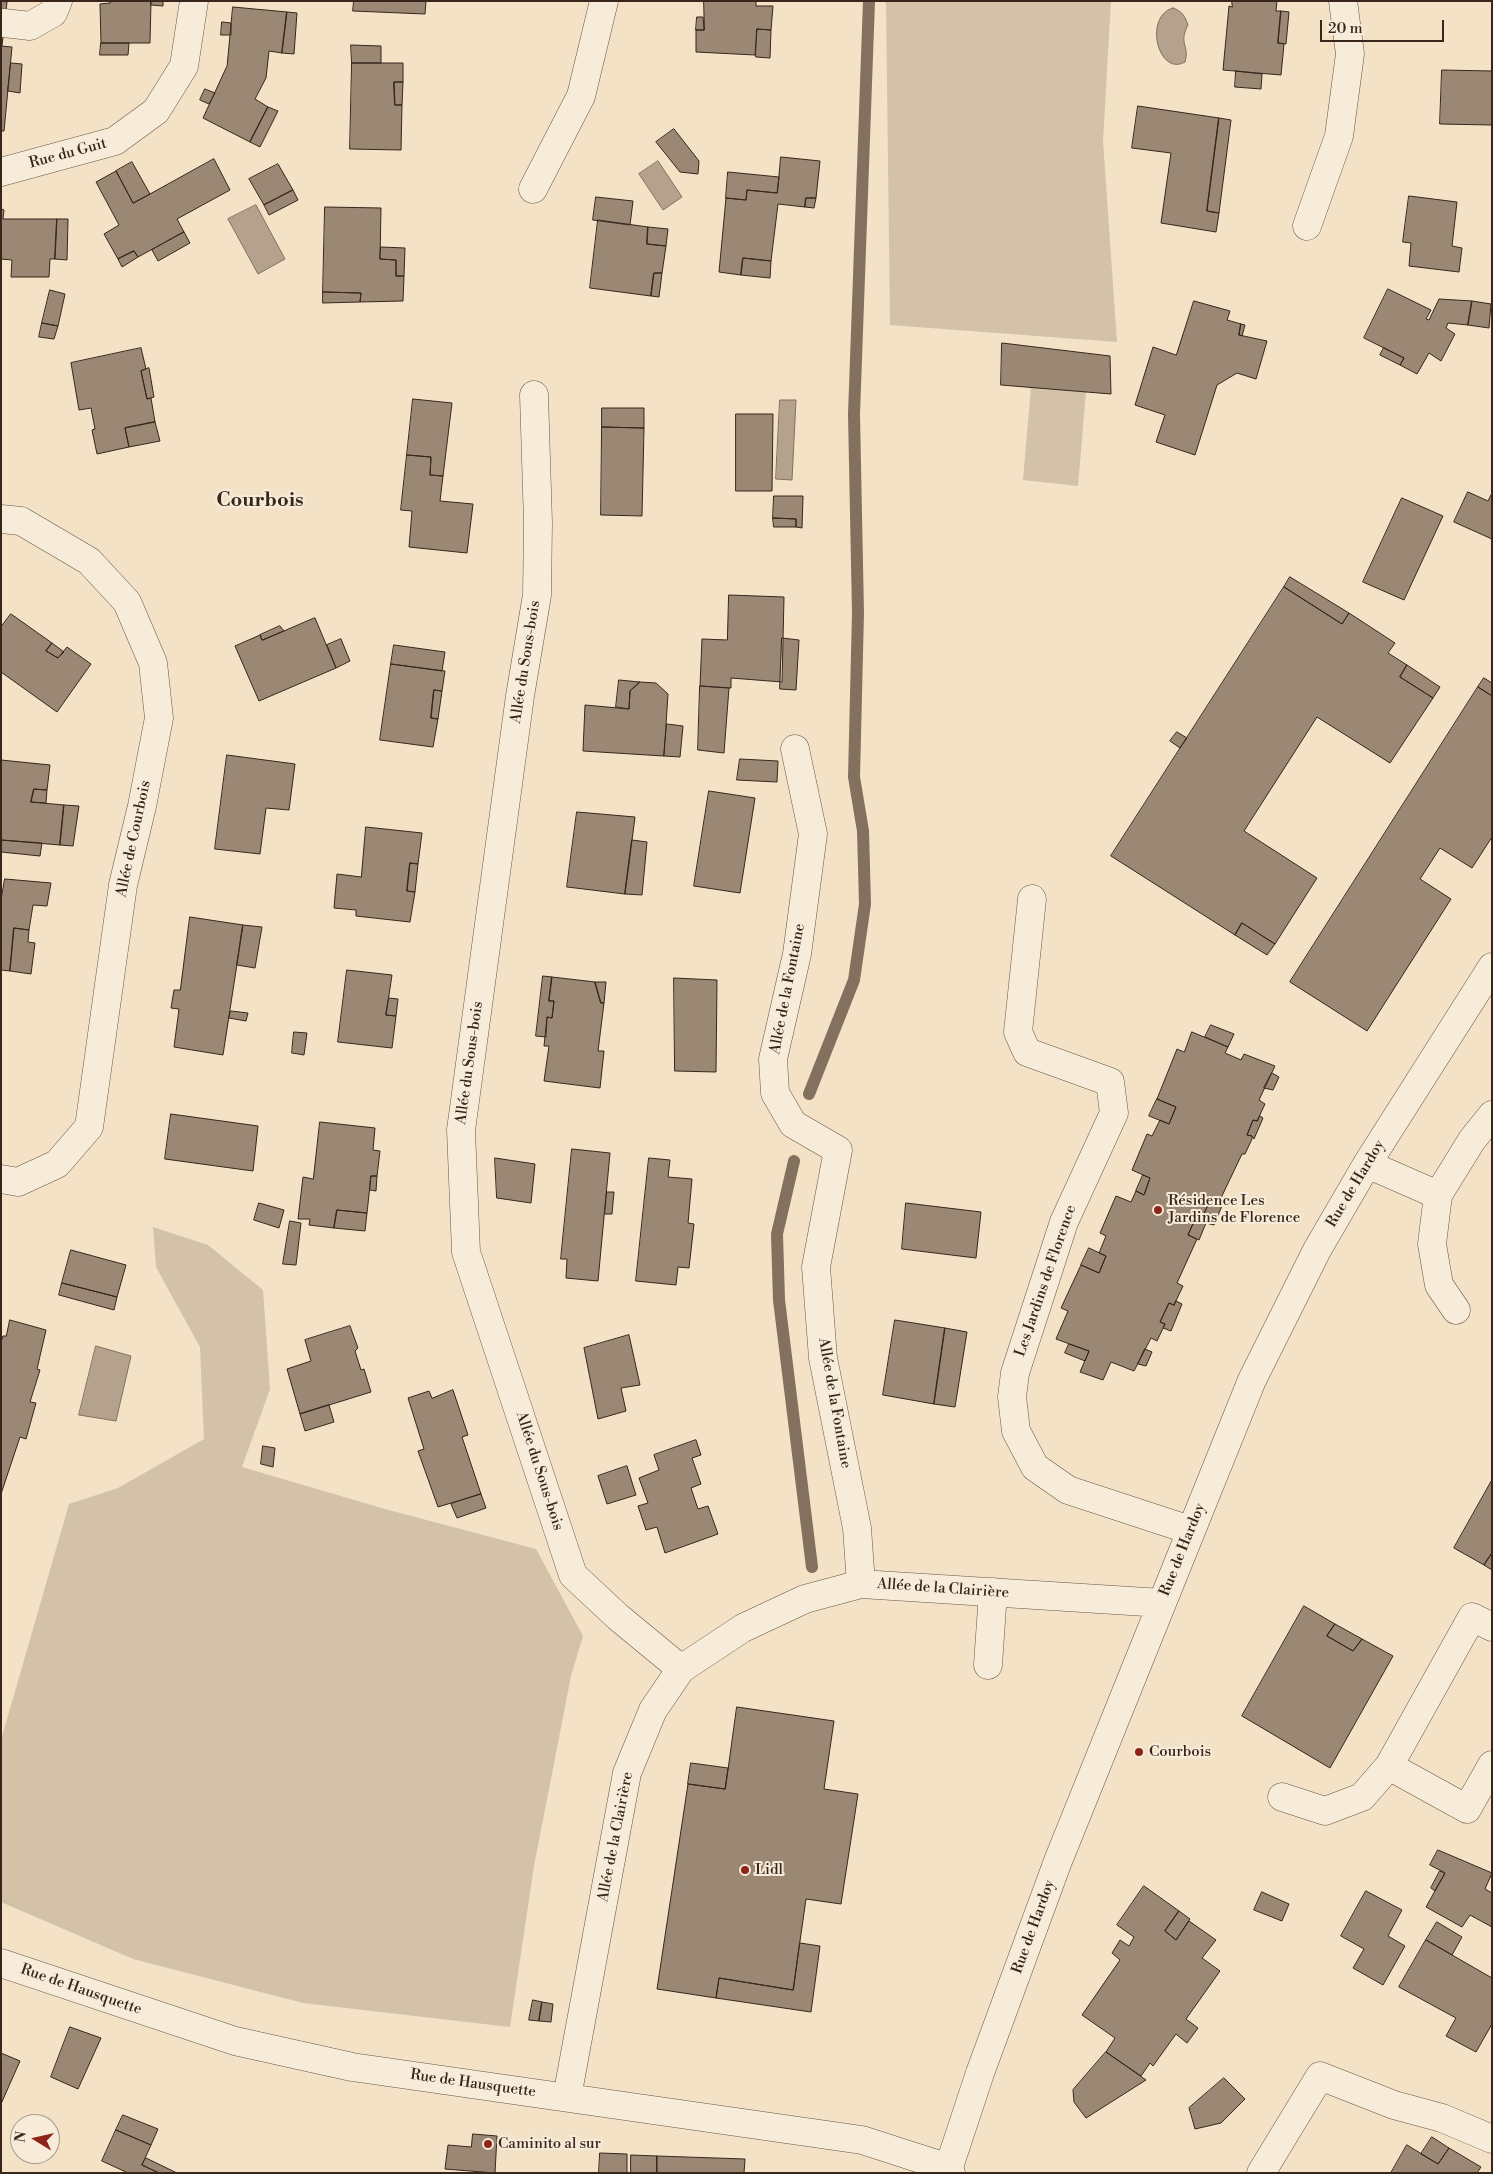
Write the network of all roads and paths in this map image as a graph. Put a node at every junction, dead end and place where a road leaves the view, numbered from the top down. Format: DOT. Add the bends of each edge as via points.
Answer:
graph roads {
  1 [pos="58,1"];
  2 [pos="194,1"];
  3 [pos="604,1"];
  4 [pos="1343,1"];
  5 [pos="4,24"];
  6 [pos="1,172"];
  7 [pos="533,189"];
  8 [pos="1307,226"];
  9 [pos="534,396"];
  10 [pos="1,519"];
  11 [pos="795,750"];
  12 [pos="1032,899"];
  13 [pos="1492,967"];
  14 [pos="1492,1115"];
  15 [pos="1367,1164"];
  16 [pos="1,1179"];
  17 [pos="1438,1195"];
  18 [pos="1456,1310"];
  19 [pos="1190,1530"];
  20 [pos="861,1584"];
  21 [pos="985,1592"];
  22 [pos="1162,1602"];
  23 [pos="1492,1627"];
  24 [pos="988,1665"];
  25 [pos="681,1669"];
  26 [pos="1492,1765"];
  27 [pos="1389,1766"];
  28 [pos="1282,1798"];
  29 [pos="1,1963"];
  30 [pos="567,2097"];
  31 [pos="1492,2139"];
  32 [pos="949,2171"];
  33 [pos="1262,2173"];
  1 -- 5 [label="street" via="53,13 30,26"];
  2 -- 6 [label="street, Rue du Guit" via="184,66 156,111 115,141"];
  3 -- 7 [label="street" via="581,96"];
  4 -- 8 [label="street" via="1350,54 1339,136"];
  9 -- 25 [label="street, Allée du Sous-bois" via="537,595 520,696 461,1130 466,1252 574,1575 618,1617"];
  10 -- 16 [label="street, Allée de Courbois" via="20,521 89,562 127,602 153,663 159,718 123,885 89,1127 57,1164 18,1182"];
  11 -- 20 [label="street, Allée de la Fontaine" via="813,834 797,954 773,1059 775,1093 793,1124 838,1150 816,1267 823,1358 857,1528"];
  12 -- 19 [label="street, Les Jardins de Florence" via="1018,1032 1027,1052 1110,1082 1114,1113 1064,1222 1015,1373 1012,1397 1016,1431 1035,1467 1068,1490"];
  13 -- 15 [label="street, Rue de Hardoy"];
  14 -- 17 [label="street" via="1472,1140"];
  15 -- 17 [label="street"];
  15 -- 19 [label="street, Rue de Hardoy" via="1317,1250 1252,1380"];
  17 -- 18 [label="street" via="1432,1244 1439,1285"];
  19 -- 22 [label="street, Rue de Hardoy"];
  20 -- 21 [label="street, Allée de la Clairière"];
  20 -- 25 [label="street, Allée de la Clairière" via="804,1599 742,1628"];
  21 -- 22 [label="street, Allée de la Clairière"];
  21 -- 24 [label="street"];
  22 -- 32 [label="street, Rue de Hardoy" via="1058,1862 980,2073"];
  23 -- 27 [label="street" via="1472,1617"];
  25 -- 30 [label="street, Allée de la Clairière" via="653,1710 627,1774"];
  26 -- 27 [label="street" via="1467,1809"];
  27 -- 28 [label="street" via="1362,1796 1325,1812"];
  29 -- 30 [label="street, Rue de Hausquette" via="235,2041 352,2067"];
  30 -- 32 [label="street, Rue de Hausquette" via="862,2140"];
  31 -- 33 [label="street" via="1442,2118 1394,2105 1320,2076"];
}
